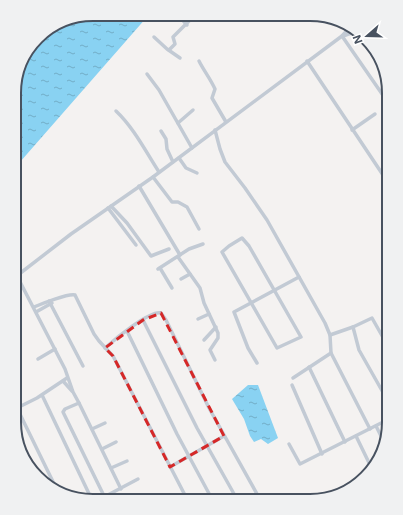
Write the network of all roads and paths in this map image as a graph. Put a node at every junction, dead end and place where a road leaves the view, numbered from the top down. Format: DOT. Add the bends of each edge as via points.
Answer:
graph roads {
  1 [pos="184,21"];
  2 [pos="190,21"];
  3 [pos="187,25"];
  4 [pos="347,31"];
  5 [pos="347,34"];
  6 [pos="154,36"];
  7 [pos="342,36"];
  8 [pos="169,50"];
  9 [pos="180,58"];
  10 [pos="199,61"];
  11 [pos="307,61"];
  12 [pos="147,74"];
  13 [pos="382,94"];
  14 [pos="193,110"];
  15 [pos="116,111"];
  16 [pos="375,114"];
  17 [pos="226,122"];
  18 [pos="178,123"];
  19 [pos="215,130"];
  20 [pos="352,130"];
  21 [pos="161,131"];
  22 [pos="192,148"];
  23 [pos="179,158"];
  24 [pos="173,162"];
  25 [pos="160,172"];
  26 [pos="197,173"];
  27 [pos="382,173"];
  28 [pos="153,177"];
  29 [pos="139,186"];
  30 [pos="110,207"];
  31 [pos="199,229"];
  32 [pos="203,244"];
  33 [pos="136,245"];
  34 [pos="169,249"];
  35 [pos="179,256"];
  36 [pos="21,273"];
  37 [pos="190,274"];
  38 [pos="299,277"];
  39 [pos="181,279"];
  40 [pos="21,285"];
  41 [pos="172,288"];
  42 [pos="274,290"];
  43 [pos="50,303"];
  44 [pos="251,303"];
  45 [pos="34,307"];
  46 [pos="36,312"];
  47 [pos="209,314"];
  48 [pos="198,319"];
  49 [pos="143,320"];
  50 [pos="216,327"];
  51 [pos="353,327"];
  52 [pos="126,331"];
  53 [pos="330,335"];
  54 [pos="382,336"];
  55 [pos="204,340"];
  56 [pos="105,348"];
  57 [pos="55,349"];
  58 [pos="331,354"];
  59 [pos="38,359"];
  60 [pos="215,360"];
  61 [pos="257,363"];
  62 [pos="83,366"];
  63 [pos="309,367"];
  64 [pos="67,378"];
  65 [pos="293,378"];
  66 [pos="63,381"];
  67 [pos="292,385"];
  68 [pos="382,391"];
  69 [pos="73,392"];
  70 [pos="42,396"];
  71 [pos="79,403"];
  72 [pos="21,406"];
  73 [pos="21,414"];
  74 [pos="105,423"];
  75 [pos="382,423"];
  76 [pos="376,426"];
  77 [pos="92,429"];
  78 [pos="370,429"];
  79 [pos="224,436"];
  80 [pos="356,436"];
  81 [pos="381,436"];
  82 [pos="116,442"];
  83 [pos="345,442"];
  84 [pos="289,444"];
  85 [pos="207,446"];
  86 [pos="102,449"];
  87 [pos="322,454"];
  88 [pos="189,456"];
  89 [pos="127,461"];
  90 [pos="369,463"];
  91 [pos="170,467"];
  92 [pos="111,468"];
  93 [pos="138,479"];
  94 [pos="53,482"];
  95 [pos="121,489"];
  96 [pos="89,494"];
  97 [pos="103,494"];
  98 [pos="113,494"];
  99 [pos="184,494"];
  100 [pos="209,494"];
  101 [pos="234,494"];
  102 [pos="257,494"];
  1 -- 3 [label="street"];
  2 -- 3 [label="street"];
  3 -- 8 [label="street" via="173,37 175,44"];
  4 -- 7 [label="street"];
  5 -- 7 [label="street"];
  6 -- 8 [label="street"];
  7 -- 11 [label="street"];
  7 -- 13 [label="street"];
  8 -- 9 [label="street"];
  10 -- 17 [label="street" via="215,88 212,98"];
  11 -- 17 [label="street"];
  11 -- 20 [label="street"];
  12 -- 18 [label="street"];
  14 -- 18 [label="street"];
  15 -- 25 [label="street"];
  16 -- 20 [label="street"];
  17 -- 19 [label="street"];
  18 -- 22 [label="street"];
  19 -- 22 [label="street"];
  19 -- 38 [label="street" via="225,162 267,220"];
  20 -- 27 [label="street"];
  21 -- 24 [label="street"];
  22 -- 23 [label="street"];
  23 -- 24 [label="street"];
  23 -- 26 [label="street" via="186,168"];
  24 -- 25 [label="street"];
  25 -- 28 [label="street"];
  28 -- 29 [label="street"];
  28 -- 31 [label="street" via="172,202 187,207"];
  29 -- 30 [label="street"];
  29 -- 35 [label="street"];
  30 -- 33 [label="street"];
  30 -- 34 [label="street" via="127,223 151,256"];
  30 -- 36 [label="street"];
  32 -- 35 [label="street"];
  35 -- 37 [label="street"];
  35 -- 41 [label="street" via="159,268"];
  37 -- 39 [label="street"];
  37 -- 47 [label="street" via="200,288"];
  38 -- 42 [label="street"];
  38 -- 53 [label="street"];
  40 -- 45 [label="street"];
  42 -- 44 [label="street"];
  42 -- 44 [label="street" via="300,337 277,348"];
  42 -- 44 [label="street" via="242,238 222,252"];
  43 -- 45 [label="street"];
  43 -- 46 [label="street"];
  43 -- 56 [label="street" via="75,295 94,334"];
  43 -- 62 [label="street"];
  44 -- 61 [label="street" via="234,312 248,348"];
  45 -- 46 [label="street"];
  46 -- 57 [label="street"];
  47 -- 48 [label="street"];
  47 -- 50 [label="street"];
  49 -- 52 [label="street"];
  49 -- 79 [label="street" via="158,312 164,316"];
  49 -- 85 [label="street"];
  50 -- 55 [label="street"];
  50 -- 60 [label="street" via="219,336 210,350"];
  51 -- 53 [label="street"];
  51 -- 54 [label="street" via="372,318"];
  51 -- 68 [label="street" via="359,350"];
  52 -- 56 [label="street"];
  52 -- 88 [label="street"];
  53 -- 58 [label="street"];
  56 -- 91 [label="street" via="113,356"];
  57 -- 59 [label="street"];
  57 -- 64 [label="street"];
  58 -- 63 [label="street"];
  58 -- 78 [label="street"];
  63 -- 65 [label="street"];
  63 -- 83 [label="street"];
  64 -- 66 [label="street"];
  64 -- 69 [label="street"];
  66 -- 69 [label="street"];
  66 -- 70 [label="street"];
  67 -- 87 [label="street"];
  69 -- 71 [label="street"];
  70 -- 72 [label="street"];
  70 -- 96 [label="street"];
  71 -- 77 [label="street"];
  71 -- 97 [label="street" via="63,412"];
  73 -- 94 [label="street"];
  74 -- 77 [label="street"];
  75 -- 76 [label="street"];
  76 -- 78 [label="street"];
  76 -- 81 [label="street"];
  77 -- 86 [label="street"];
  78 -- 80 [label="street"];
  79 -- 85 [label="street"];
  79 -- 102 [label="street"];
  80 -- 83 [label="street"];
  80 -- 90 [label="street"];
  82 -- 86 [label="street"];
  83 -- 87 [label="street"];
  84 -- 87 [label="street" via="300,464"];
  85 -- 88 [label="street"];
  85 -- 101 [label="street"];
  86 -- 92 [label="street"];
  88 -- 91 [label="street"];
  88 -- 100 [label="street"];
  89 -- 92 [label="street"];
  91 -- 99 [label="street"];
  92 -- 95 [label="street"];
  93 -- 95 [label="street"];
  95 -- 98 [label="street"];
}
